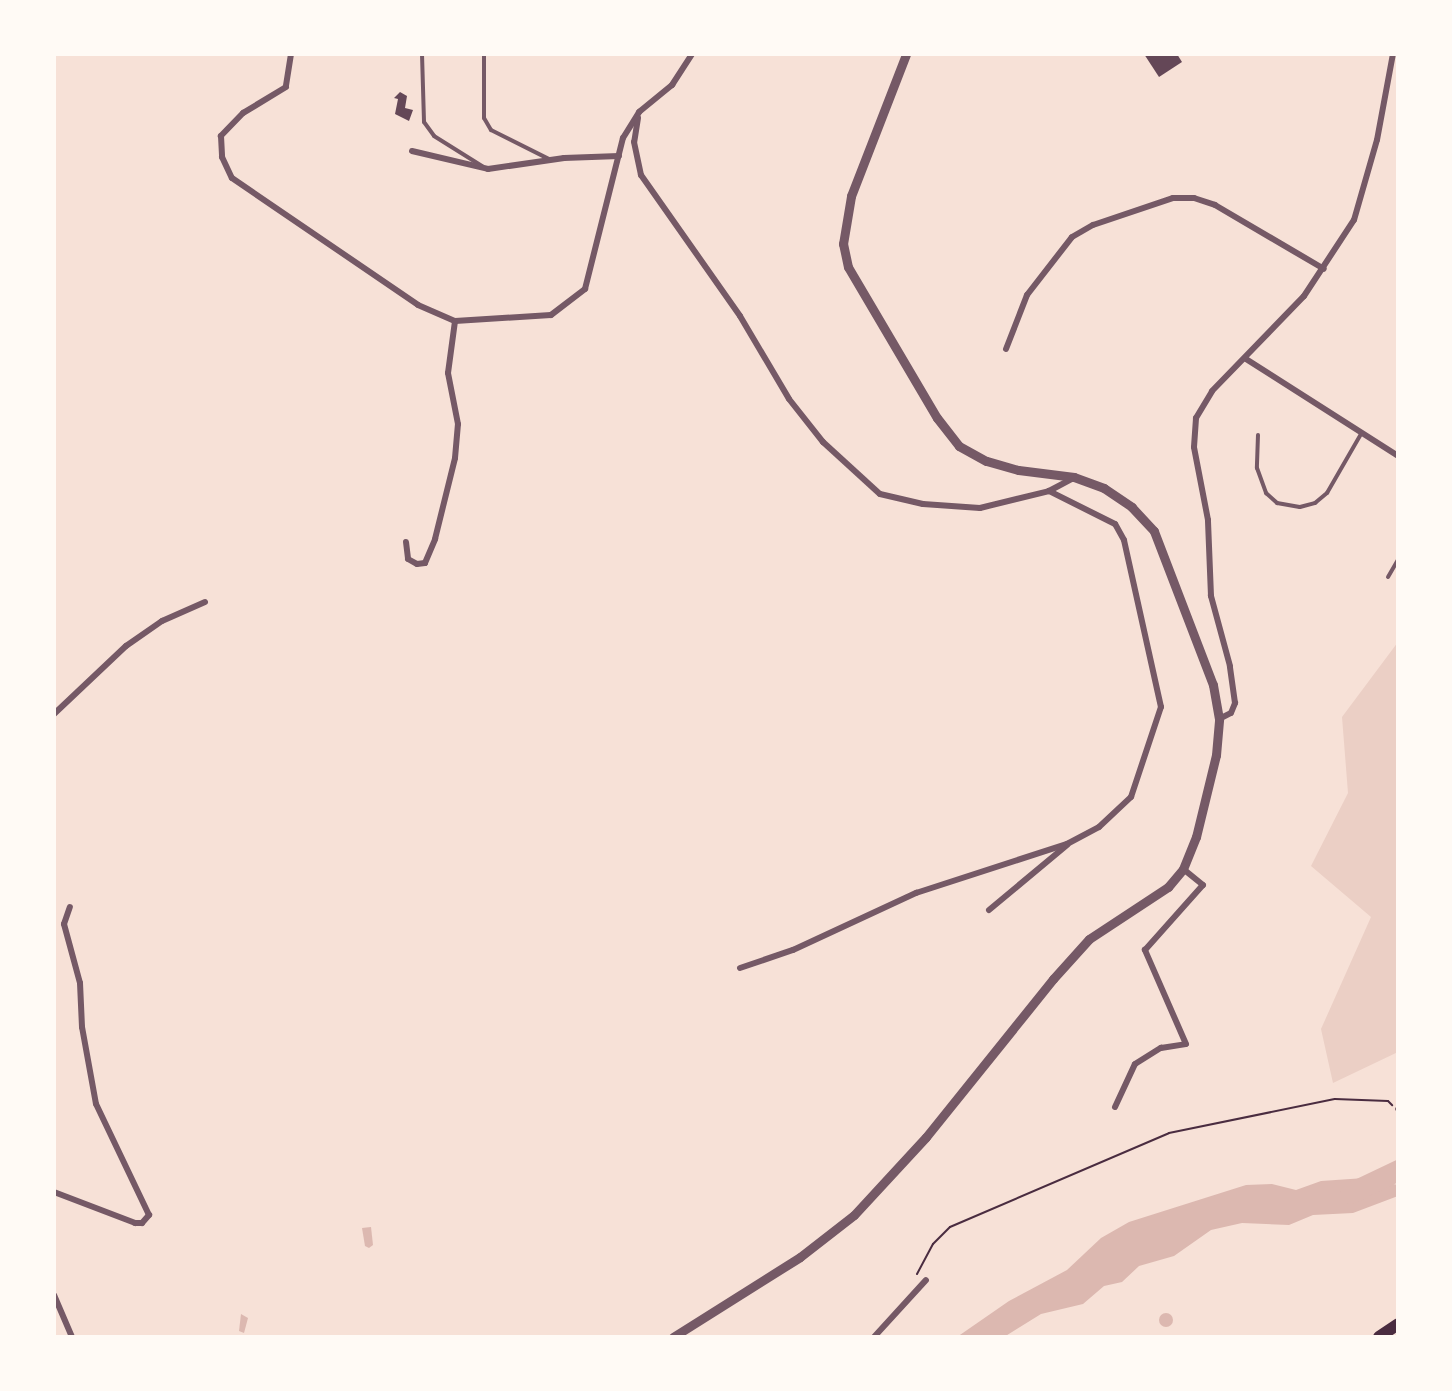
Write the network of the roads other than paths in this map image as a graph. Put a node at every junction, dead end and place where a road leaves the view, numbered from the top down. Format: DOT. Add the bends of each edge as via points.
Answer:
graph roads {
  1 [pos="291,54"];
  2 [pos="422,54"];
  3 [pos="484,54"];
  4 [pos="692,54"];
  5 [pos="906,54"];
  6 [pos="1393,54"];
  7 [pos="639,112"];
  8 [pos="412,152"];
  9 [pos="619,156"];
  10 [pos="551,160"];
  11 [pos="488,170"];
  12 [pos="1324,269"];
  13 [pos="455,321"];
  14 [pos="1006,349"];
  15 [pos="1246,359"];
  16 [pos="1360,434"];
  17 [pos="1258,435"];
  18 [pos="1398,456"];
  19 [pos="1074,477"];
  20 [pos="1049,491"];
  21 [pos="406,542"];
  22 [pos="1398,560"];
  23 [pos="1388,578"];
  24 [pos="205,602"];
  25 [pos="54,714"];
  26 [pos="1219,719"];
  27 [pos="1067,844"];
  28 [pos="1183,869"];
  29 [pos="70,907"];
  30 [pos="989,910"];
  31 [pos="740,968"];
  32 [pos="1115,1107"];
  33 [pos="54,1192"];
  34 [pos="926,1280"];
  35 [pos="54,1295"];
  36 [pos="1398,1324"];
  37 [pos="72,1337"];
  38 [pos="673,1337"];
  39 [pos="874,1337"];
  40 [pos="1379,1337"];
  1 -- 13 [label="street" via="286,87 243,113 221,136 222,157 232,178 418,305"];
  2 -- 11 [label="lane" via="424,122 434,136"];
  3 -- 10 [label="lane" via="484,118 491,130"];
  4 -- 7 [label="street" via="672,85"];
  5 -- 19 [label="street" via="851,196 843,244 848,267 937,418 959,446 986,461 1018,470"];
  6 -- 12 [label="street" via="1362,198 1354,220"];
  7 -- 9 [label="street" via="623,138"];
  7 -- 20 [label="street" via="633,142 640,175 740,316 789,399 823,442 880,494 924,504 980,508"];
  8 -- 11 [label="street"];
  9 -- 10 [label="street"];
  9 -- 13 [label="street" via="585,289 551,315"];
  10 -- 11 [label="street"];
  12 -- 14 [label="street" via="1215,205 1194,198 1173,198 1093,225 1072,237 1027,295"];
  12 -- 15 [label="street"];
  13 -- 21 [label="street" via="448,373 458,424 455,458 435,540 425,562 417,564 408,559"];
  15 -- 16 [label="street"];
  15 -- 26 [label="street" via="1212,391 1196,418 1193,434 1208,520 1211,596 1235,703 1231,713"];
  16 -- 17 [label="lane" via="1327,493 1315,503 1300,507 1277,503 1266,493 1257,468"];
  16 -- 18 [label="street"];
  19 -- 20 [label="street"];
  19 -- 26 [label="street" via="1104,488 1131,507 1154,531 1207,663"];
  20 -- 27 [label="street" via="1115,524 1124,540 1161,707 1131,797 1099,827"];
  22 -- 23 [label="lane"];
  24 -- 25 [label="street" via="172,615 126,646"];
  26 -- 28 [label="street" via="1210,789"];
  27 -- 30 [label="street"];
  27 -- 31 [label="street" via="916,893 793,950"];
  28 -- 32 [label="street" via="1203,885 1145,950 1186,1044 1161,1048 1135,1064"];
  28 -- 38 [label="street" via="1168,887 1089,939 854,1215 800,1257"];
  29 -- 33 [label="street" via="64,924 80,983 81,1027 98,1110 149,1215 142,1223 130,1222"];
  34 -- 39 [label="street"];
  35 -- 37 [label="street"];
  36 -- 40 [label="main road"];
}
